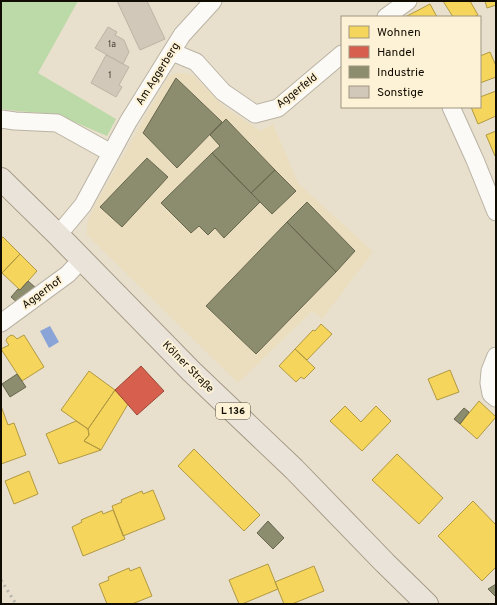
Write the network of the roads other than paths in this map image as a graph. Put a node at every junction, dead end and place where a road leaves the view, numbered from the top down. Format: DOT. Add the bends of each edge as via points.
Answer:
graph roads {
  1 [pos="213,1"];
  2 [pos="408,1"];
  3 [pos="387,16"];
  4 [pos="172,52"];
  5 [pos="341,55"];
  6 [pos="451,108"];
  7 [pos="1,119"];
  8 [pos="111,153"];
  9 [pos="1,179"];
  10 [pos="496,212"];
  11 [pos="58,235"];
  12 [pos="81,260"];
  13 [pos="1,323"];
  14 [pos="496,356"];
  15 [pos="496,398"];
  16 [pos="427,604"];
  1 -- 4 [label="street, Am Aggerberg" via="182,35"];
  2 -- 3 [label="street"];
  4 -- 5 [label="street, Aggerfeld" via="196,62 223,92 255,114 278,108"];
  4 -- 8 [label="street, Am Aggerberg"];
  6 -- 10 [label="street"];
  7 -- 8 [label="street" via="57,123"];
  8 -- 11 [label="street, Am Aggerberg" via="83,205"];
  9 -- 11 [label="main road, Kölner Straße / L 136"];
  11 -- 12 [label="main road, Kölner Straße / L 136"];
  12 -- 13 [label="street, Aggerhof" via="68,274"];
  12 -- 16 [label="main road, Kölner Straße / L 136"];
  14 -- 15 [label="street" via="490,371 489,383 491,394"];
}
